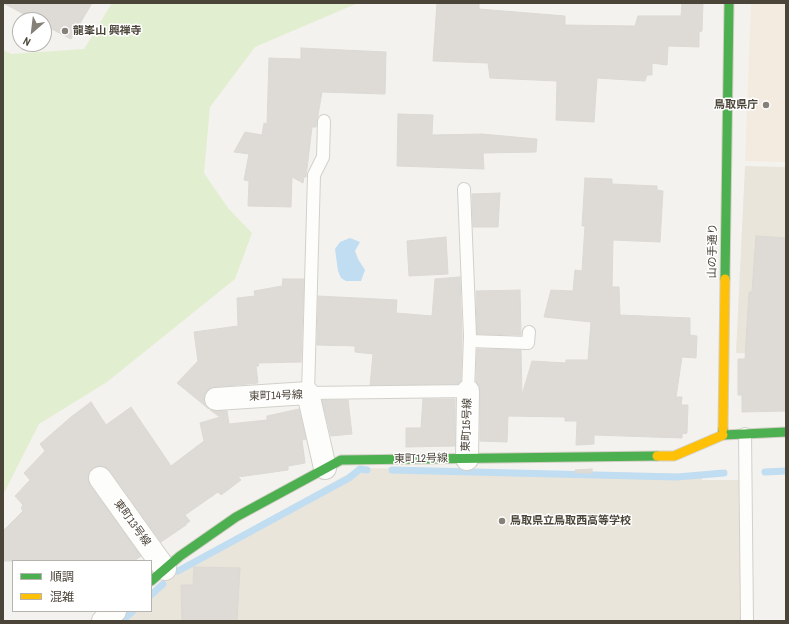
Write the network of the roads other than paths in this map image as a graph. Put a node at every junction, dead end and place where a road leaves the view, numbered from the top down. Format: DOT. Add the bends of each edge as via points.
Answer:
graph roads {
  1 [pos="729,3"];
  2 [pos="324,121"];
  3 [pos="464,189"];
  4 [pos="529,332"];
  5 [pos="470,342"];
  6 [pos="468,391"];
  7 [pos="308,393"];
  8 [pos="216,399"];
  9 [pos="786,432"];
  10 [pos="745,434"];
  11 [pos="723,435"];
  12 [pos="466,458"];
  13 [pos="325,468"];
  14 [pos="100,478"];
  15 [pos="149,560"];
  16 [pos="152,565"];
  17 [pos="158,575"];
  18 [pos="114,612"];
  19 [pos="103,621"];
  20 [pos="747,621"];
  1 -- 11 [label="street, 山の手通り"];
  2 -- 7 [label="lane" via="323,157 314,175"];
  3 -- 5 [label="lane"];
  4 -- 5 [label="lane" via="528,343"];
  5 -- 6 [label="lane"];
  6 -- 7 [label="lane"];
  6 -- 12 [label="street, 東町15号線"];
  7 -- 8 [label="street, 東町14号線"];
  7 -- 13 [label="street, 東町14号線"];
  9 -- 10 [label="street"];
  10 -- 11 [label="street"];
  10 -- 20 [label="lane"];
  11 -- 12 [label="street, 東町12号線" via="674,456"];
  12 -- 13 [label="street, 東町12号線" via="341,460"];
  13 -- 17 [label="street, 東町12号線" via="236,517"];
  14 -- 15 [label="street, 東町13号線"];
  16 -- 17 [label="street, 東町13号線"];
  18 -- 19 [label="street"];
}
